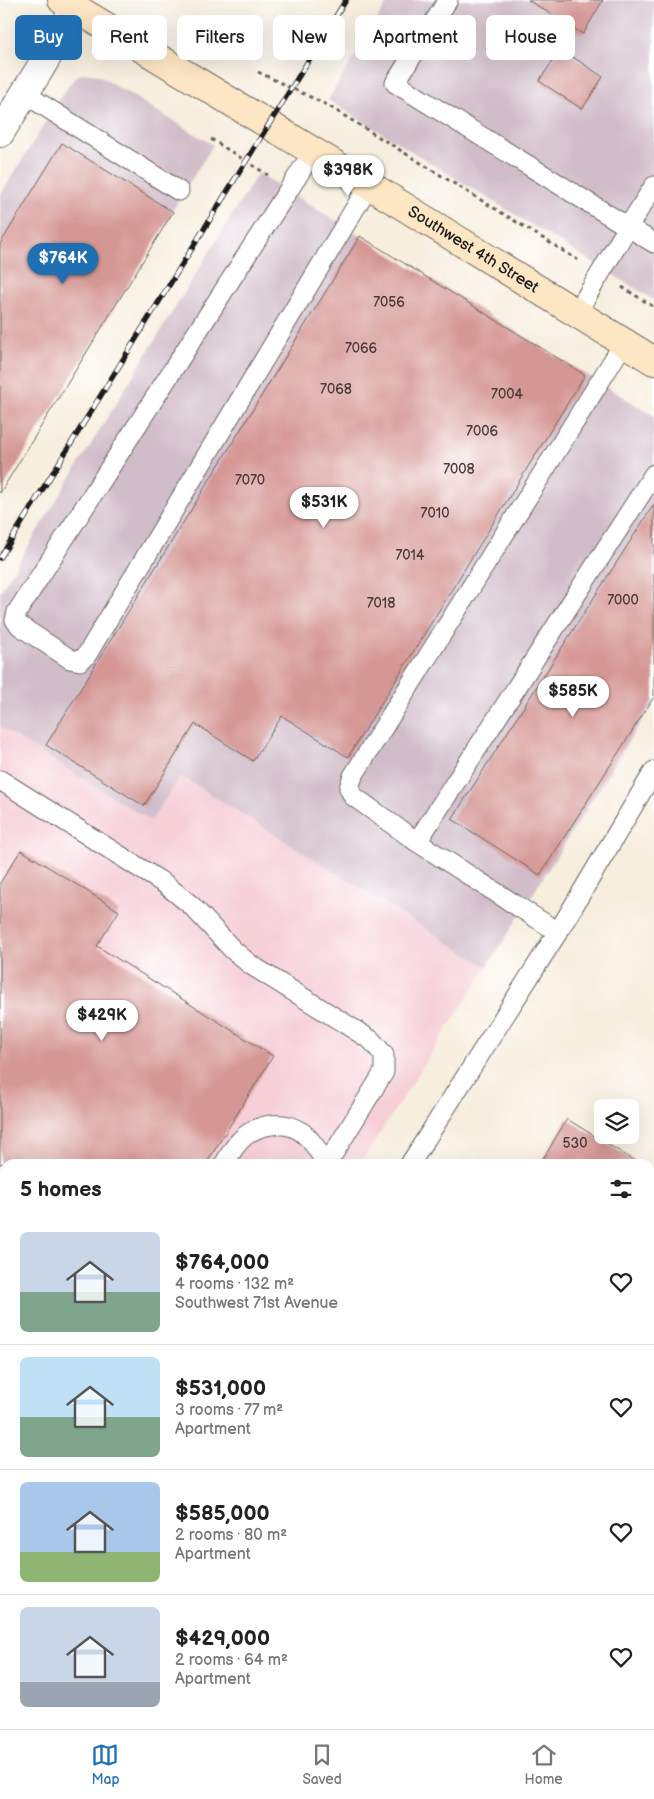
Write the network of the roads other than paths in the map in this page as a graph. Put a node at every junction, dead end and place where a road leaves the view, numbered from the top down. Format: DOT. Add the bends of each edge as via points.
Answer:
graph roads {
  1 [pos="448,0"];
  2 [pos="69,4"];
  3 [pos="25,94"];
  4 [pos="0,133"];
  5 [pos="313,152"];
  6 [pos="370,185"];
  7 [pos="654,186"];
  8 [pos="179,191"];
  9 [pos="628,227"];
  10 [pos="654,243"];
  11 [pos="576,314"];
  12 [pos="624,343"];
  13 [pos="654,361"];
  14 [pos="654,474"];
  15 [pos="654,771"];
  16 [pos="0,780"];
  17 [pos="417,842"];
  18 [pos="558,932"];
  19 [pos="227,1159"];
  20 [pos="324,1159"];
  21 [pos="330,1159"];
  22 [pos="413,1159"];
  1 -- 9 [label="lane" via="394,83"];
  2 -- 3 [label="street"];
  2 -- 5 [label="street, Southwest 4th Street"];
  3 -- 4 [label="street"];
  3 -- 8 [label="lane"];
  5 -- 6 [label="street, Southwest 4th Street"];
  5 -- 6 [label="lane" via="17,612 15,620 20,626 70,659 80,661 86,656"];
  6 -- 11 [label="street, Southwest 4th Street"];
  7 -- 9 [label="lane"];
  9 -- 10 [label="lane"];
  9 -- 11 [label="lane"];
  11 -- 12 [label="street, Southwest 4th Street"];
  12 -- 13 [label="street, Southwest 4th Street"];
  12 -- 17 [label="lane" via="353,776 350,788 353,796"];
  14 -- 17 [label="lane"];
  15 -- 18 [label="lane"];
  16 -- 21 [label="lane" via="165,884 251,965 376,1045 384,1055 384,1072"];
  17 -- 18 [label="lane"];
  18 -- 22 [label="lane"];
  19 -- 20 [label="lane" via="245,1136 265,1125 285,1124 302,1133"];
}
